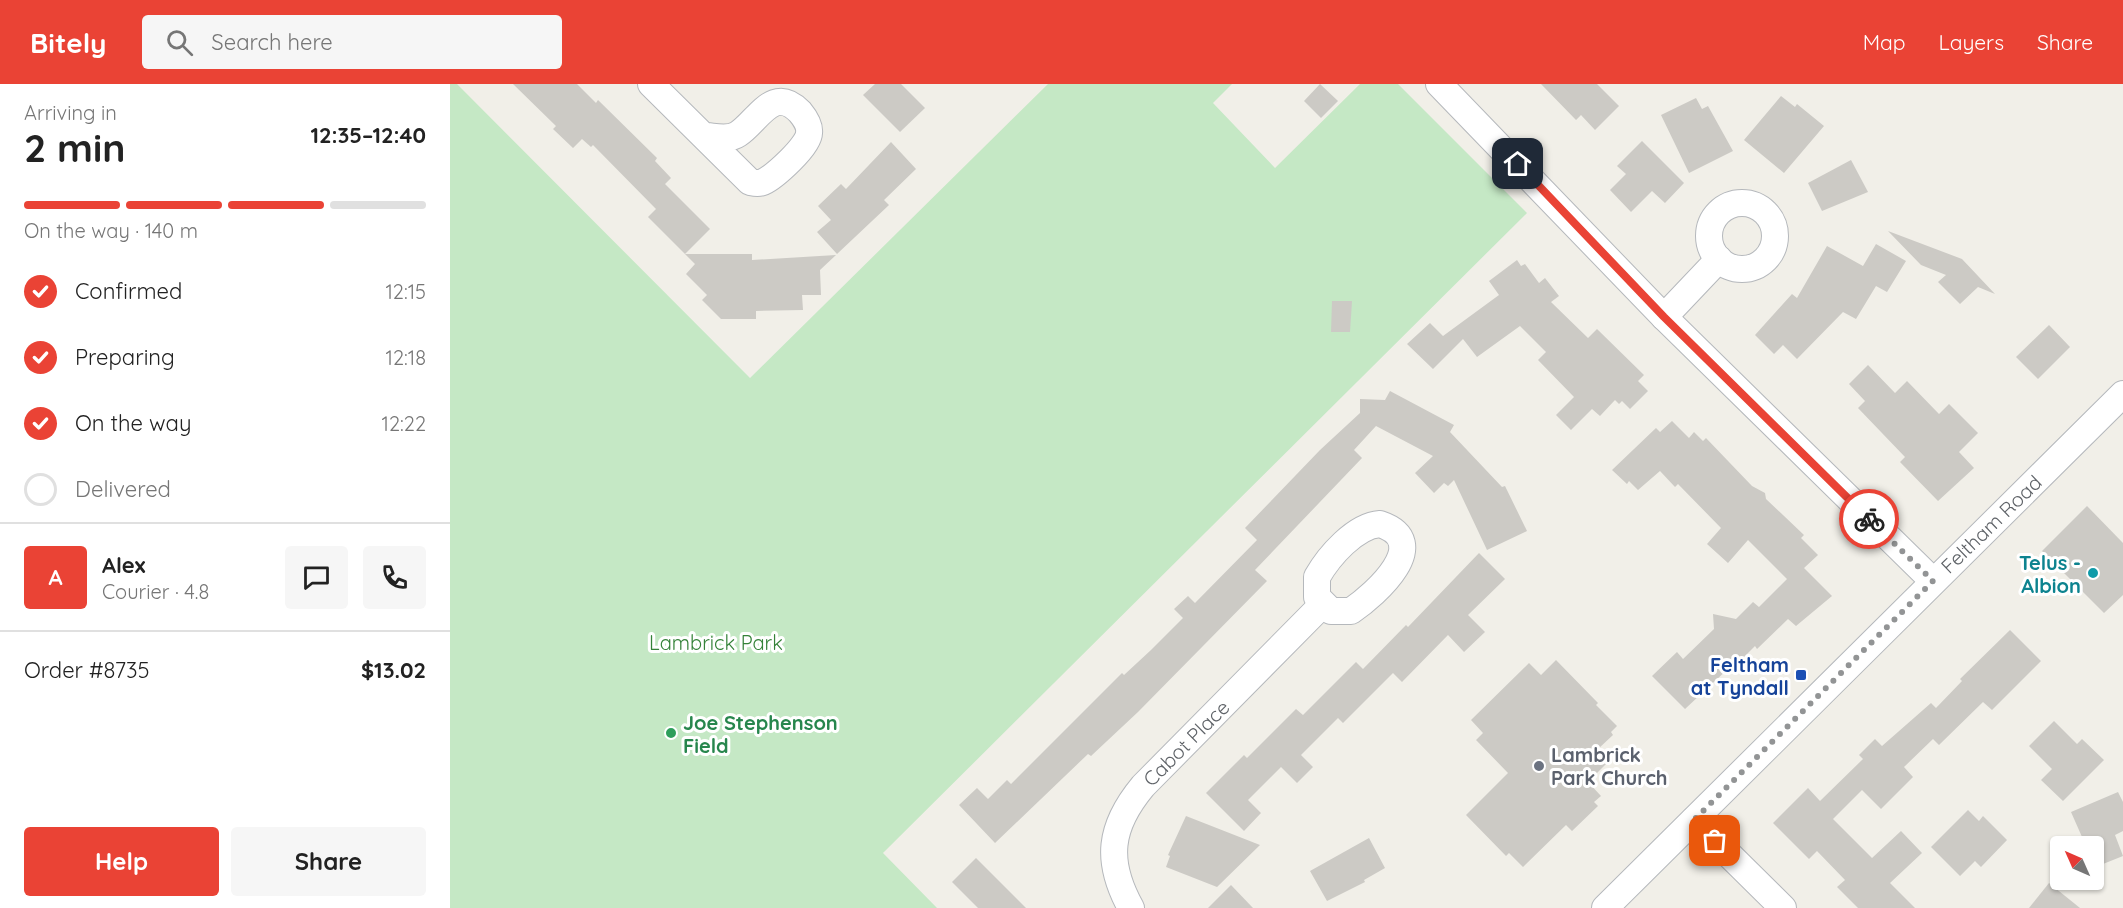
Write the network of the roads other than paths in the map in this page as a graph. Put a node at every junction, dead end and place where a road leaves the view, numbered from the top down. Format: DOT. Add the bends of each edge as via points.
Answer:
graph roads {
  1 [pos="651,84"];
  2 [pos="1439,84"];
  3 [pos="707,136"];
  4 [pos="1719,259"];
  5 [pos="1664,317"];
  6 [pos="2123,394"];
  7 [pos="1933,581"];
  8 [pos="1322,605"];
  9 [pos="1694,820"];
  10 [pos="1131,908"];
  11 [pos="1605,908"];
  12 [pos="1783,908"];
  1 -- 3 [label="street"];
  2 -- 5 [label="street"];
  4 -- 5 [label="street"];
  5 -- 7 [label="street"];
  6 -- 7 [label="street, Feltham Road"];
  7 -- 9 [label="street, Feltham Road"];
  8 -- 10 [label="street, Cabot Place" via="1143,786 1121,816 1115,834 1116,873"];
  9 -- 11 [label="street, Feltham Road"];
  9 -- 12 [label="street"];
}
